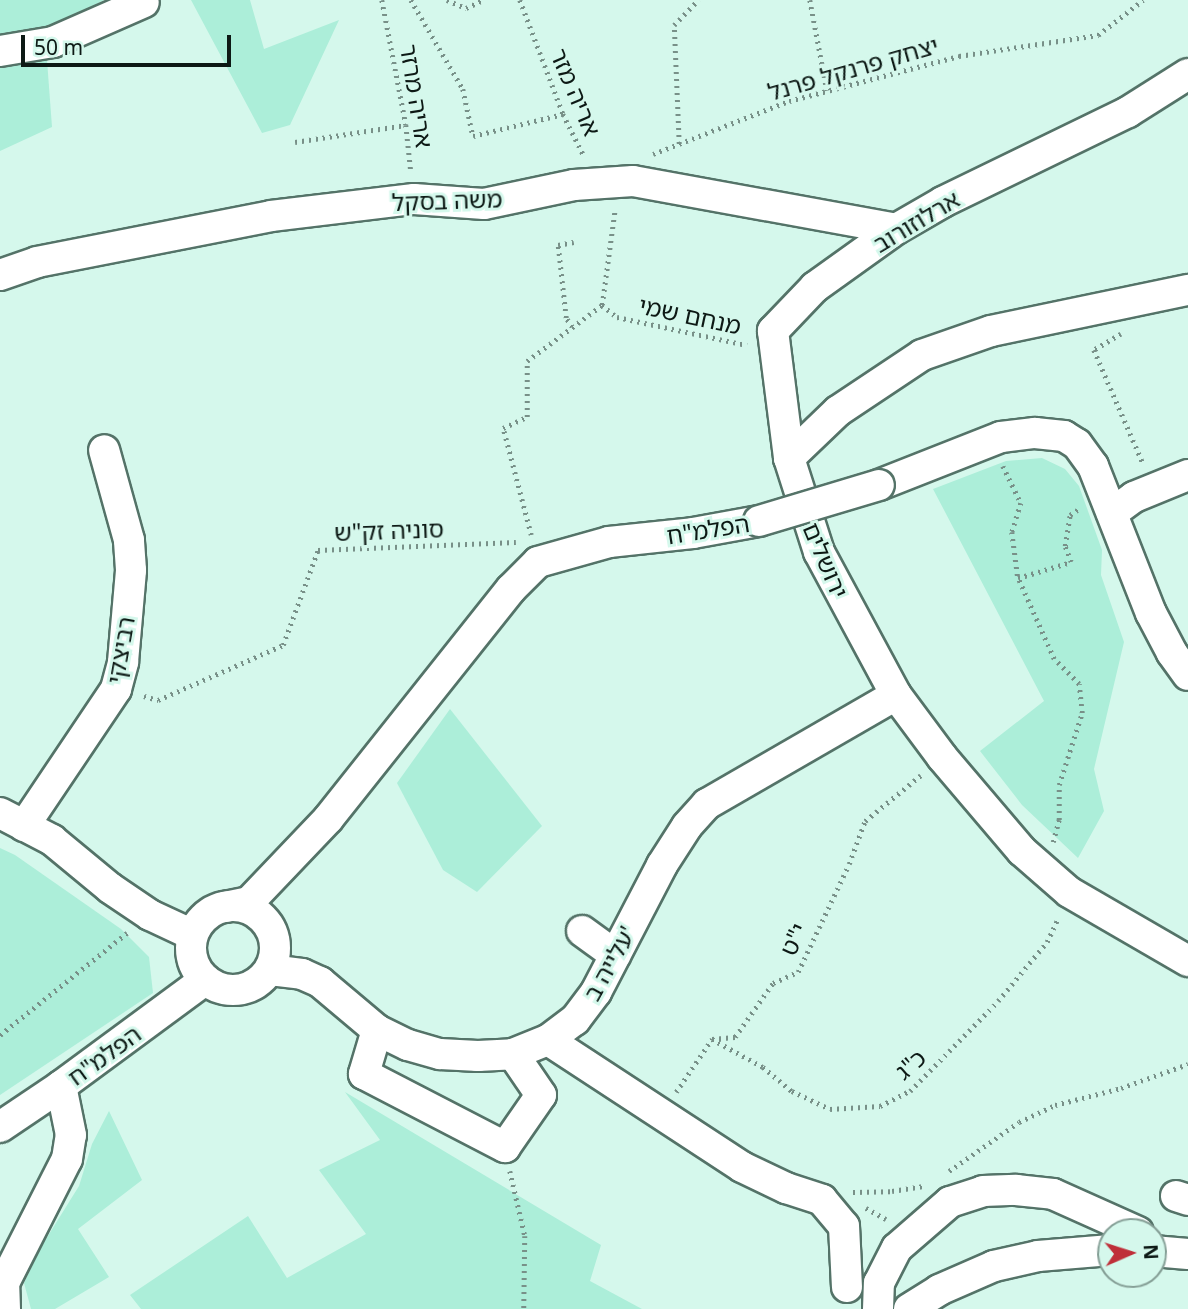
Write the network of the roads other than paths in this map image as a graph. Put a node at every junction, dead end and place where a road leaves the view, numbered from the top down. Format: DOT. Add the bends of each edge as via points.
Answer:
graph roads {
  1 [pos="144,2"];
  2 [pos="0,51"];
  3 [pos="1188,74"];
  4 [pos="897,229"];
  5 [pos="0,275"];
  6 [pos="1188,290"];
  7 [pos="104,450"];
  8 [pos="789,458"];
  9 [pos="1188,475"];
  10 [pos="1107,503"];
  11 [pos="1188,675"];
  12 [pos="896,695"];
  13 [pos="12,819"];
  14 [pos="225,907"];
  15 [pos="582,931"];
  16 [pos="193,935"];
  17 [pos="615,955"];
  18 [pos="1188,961"];
  19 [pos="270,970"];
  20 [pos="205,980"];
  21 [pos="377,1030"];
  22 [pos="548,1040"];
  23 [pos="513,1054"];
  24 [pos="61,1087"];
  25 [pos="0,1127"];
  26 [pos="1107,1218"];
  27 [pos="1167,1245"];
  28 [pos="1097,1251"];
  29 [pos="1167,1252"];
  30 [pos="1186,1254"];
  31 [pos="847,1287"];
  32 [pos="5,1309"];
  33 [pos="878,1309"];
  34 [pos="909,1309"];
  1 -- 2 [label="street" via="53,42"];
  3 -- 4 [label="street, ארלוזורוב" via="1128,112"];
  4 -- 5 [label="street, משה בסקל" via="633,181 574,185 484,204 414,199 271,216 37,261"];
  4 -- 8 [label="street, ארלוזורוב" via="815,286 773,331"];
  6 -- 8 [label="street" via="991,331 922,355 838,411"];
  7 -- 13 [label="street, רביצקי" via="129,540 123,663 116,689"];
  8 -- 12 [label="street, ירושלים" via="819,552"];
  9 -- 10 [label="street"];
  10 -- 11 [label="street, הפלמ\"ח" via="1151,612"];
  10 -- 14 [label="street, הפלמ\"ח, bridge" via="1093,466 1077,444 1064,436 1035,433 991,441 879,485 759,521 536,552 311,837 248,902"];
  12 -- 17 [label="street, עלייה ב'" via="707,804 662,865"];
  12 -- 18 [label="street, ירושלים" via="1023,851 1069,892"];
  13 -- 16 [label="street" via="52,840 150,915"];
  14 -- 16 [label="street" via="211,912"];
  14 -- 19 [label="street" via="239,906 263,918 275,943"];
  15 -- 17 [label="street"];
  16 -- 20 [label="street" via="192,959"];
  17 -- 22 [label="street, עלייה ב'" via="575,1020"];
  19 -- 20 [label="street" via="252,987 240,990 216,987"];
  19 -- 21 [label="street, עלייה ב'" via="302,974 320,982"];
  20 -- 24 [label="street, הפלמ\"ח"];
  21 -- 23 [label="street, עלייה ב'" via="440,1054"];
  21 -- 23 [label="street" via="364,1074 505,1147 541,1096"];
  22 -- 23 [label="street, עלייה ב'"];
  22 -- 31 [label="street" via="741,1167 822,1200 844,1226"];
  24 -- 25 [label="street, הפלמ\"ח"];
  24 -- 32 [label="street" via="71,1135 67,1159 4,1283"];
  26 -- 33 [label="street" via="1054,1194 1017,1190 983,1191 950,1202 897,1248 879,1283"];
  27 -- 30 [label="street"];
  28 -- 34 [label="street" via="1038,1256 994,1266"];
  29 -- 30 [label="street"];
}
